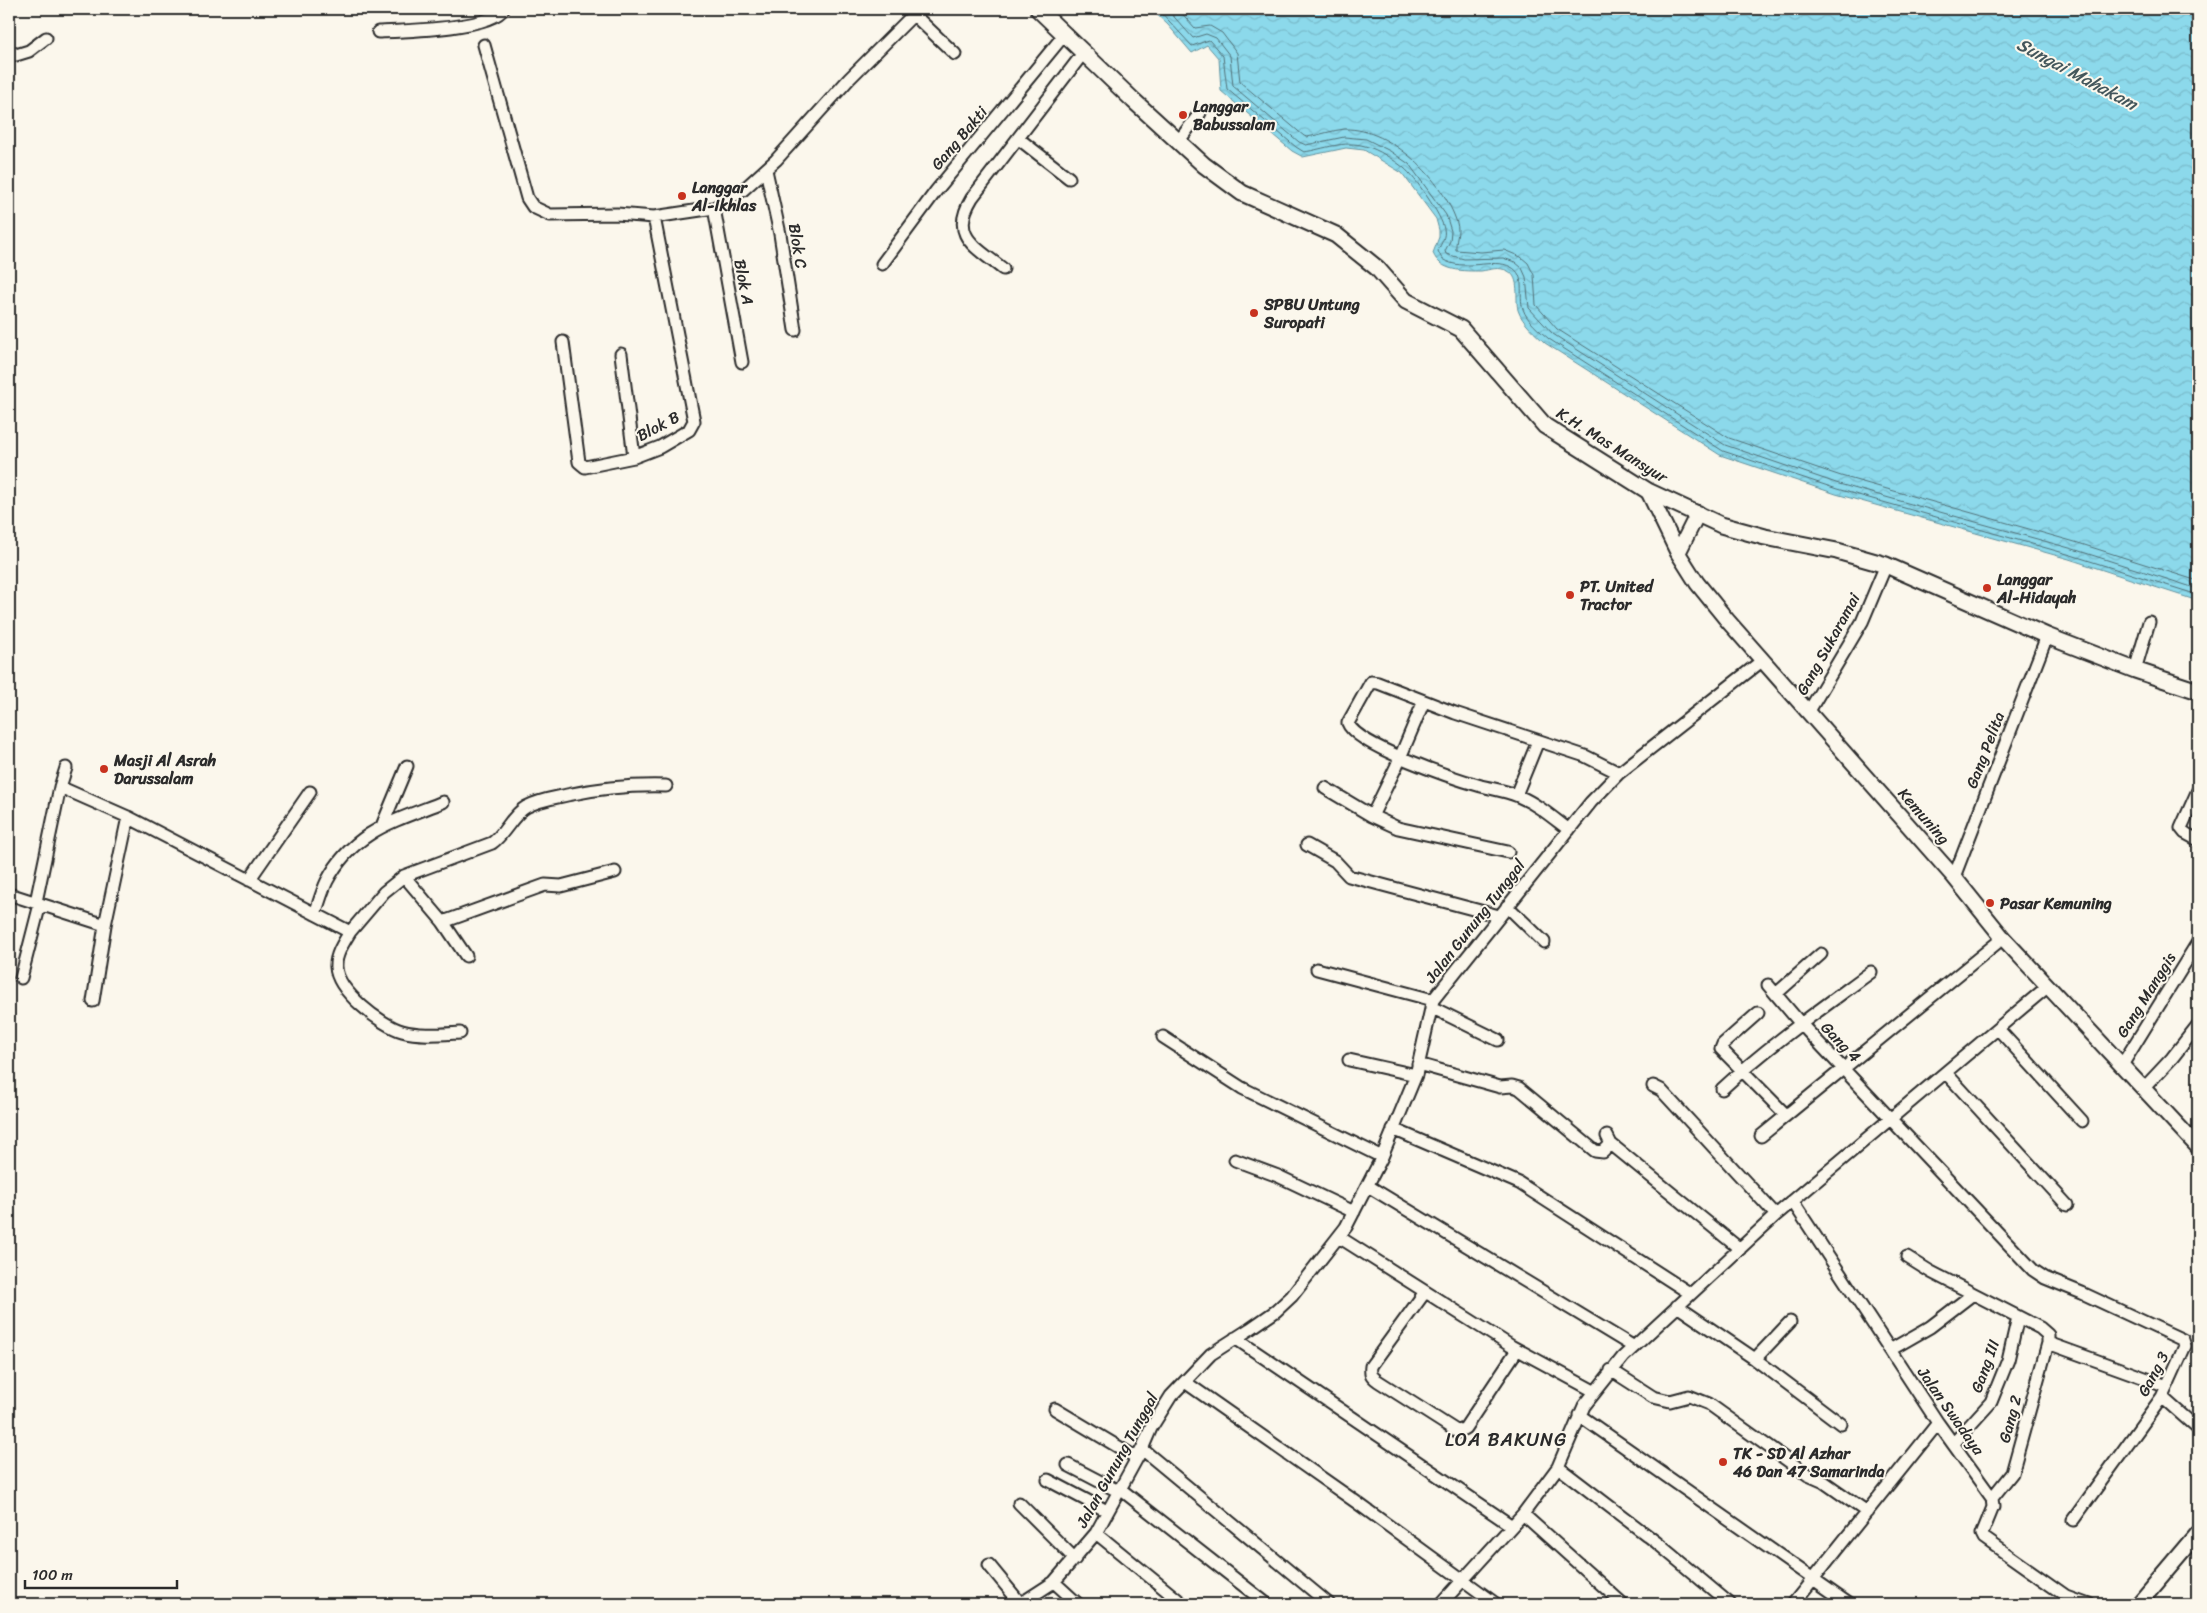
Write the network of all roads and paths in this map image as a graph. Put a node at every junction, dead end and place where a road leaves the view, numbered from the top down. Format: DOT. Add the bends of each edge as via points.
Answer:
graph roads {
  1 [pos="503,9"];
  2 [pos="1038,9"];
  3 [pos="916,12"];
  4 [pos="378,32"];
  5 [pos="1064,35"];
  6 [pos="46,38"];
  7 [pos="484,45"];
  8 [pos="9,50"];
  9 [pos="1084,52"];
  10 [pos="955,54"];
  11 [pos="1200,113"];
  12 [pos="1019,139"];
  13 [pos="1178,142"];
  14 [pos="766,170"];
  15 [pos="1069,178"];
  16 [pos="714,208"];
  17 [pos="654,217"];
  18 [pos="882,264"];
  19 [pos="1003,268"];
  20 [pos="795,330"];
  21 [pos="562,342"];
  22 [pos="621,354"];
  23 [pos="742,362"];
  24 [pos="634,457"];
  25 [pos="1648,491"];
  26 [pos="1698,514"];
  27 [pos="1678,553"];
  28 [pos="1886,565"];
  29 [pos="2149,622"];
  30 [pos="2047,636"];
  31 [pos="1763,660"];
  32 [pos="2135,670"];
  33 [pos="2198,690"];
  34 [pos="1424,701"];
  35 [pos="1809,711"];
  36 [pos="1538,741"];
  37 [pos="1400,757"];
  38 [pos="407,766"];
  39 [pos="66,768"];
  40 [pos="1620,773"];
  41 [pos="666,786"];
  42 [pos="60,787"];
  43 [pos="1325,788"];
  44 [pos="2198,790"];
  45 [pos="310,792"];
  46 [pos="1516,794"];
  47 [pos="443,802"];
  48 [pos="1372,816"];
  49 [pos="128,817"];
  50 [pos="382,826"];
  51 [pos="1569,830"];
  52 [pos="2198,840"];
  53 [pos="1307,844"];
  54 [pos="1508,852"];
  55 [pos="615,872"];
  56 [pos="404,876"];
  57 [pos="1954,877"];
  58 [pos="248,880"];
  59 [pos="9,894"];
  60 [pos="38,903"];
  61 [pos="1507,906"];
  62 [pos="315,914"];
  63 [pos="1499,916"];
  64 [pos="443,922"];
  65 [pos="105,925"];
  66 [pos="350,932"];
  67 [pos="2003,938"];
  68 [pos="1544,942"];
  69 [pos="2198,942"];
  70 [pos="1821,954"];
  71 [pos="466,956"];
  72 [pos="1317,968"];
  73 [pos="1871,972"];
  74 [pos="21,978"];
  75 [pos="2047,988"];
  76 [pos="93,1001"];
  77 [pos="1432,1003"];
  78 [pos="1758,1013"];
  79 [pos="1801,1024"];
  80 [pos="2198,1024"];
  81 [pos="1999,1030"];
  82 [pos="460,1034"];
  83 [pos="1163,1037"];
  84 [pos="1498,1040"];
  85 [pos="1349,1060"];
  86 [pos="2122,1064"];
  87 [pos="1843,1067"];
  88 [pos="1417,1070"];
  89 [pos="1741,1071"];
  90 [pos="1946,1073"];
  91 [pos="1653,1086"];
  92 [pos="1722,1089"];
  93 [pos="2143,1089"];
  94 [pos="1786,1114"];
  95 [pos="1892,1119"];
  96 [pos="2082,1121"];
  97 [pos="1393,1128"];
  98 [pos="1761,1136"];
  99 [pos="2198,1147"];
  100 [pos="1382,1157"];
  101 [pos="1235,1160"];
  102 [pos="1368,1186"];
  103 [pos="1793,1202"];
  104 [pos="2068,1205"];
  105 [pos="1354,1212"];
  106 [pos="1776,1215"];
  107 [pos="1339,1237"];
  108 [pos="1740,1249"];
  109 [pos="1907,1257"];
  110 [pos="2045,1278"];
  111 [pos="1426,1292"];
  112 [pos="1691,1294"];
  113 [pos="1973,1294"];
  114 [pos="1677,1306"];
  115 [pos="2018,1317"];
  116 [pos="1790,1322"];
  117 [pos="1235,1338"];
  118 [pos="2048,1343"];
  119 [pos="1634,1347"];
  120 [pos="1517,1350"];
  121 [pos="1890,1350"];
  122 [pos="1755,1359"];
  123 [pos="1611,1370"];
  124 [pos="1185,1382"];
  125 [pos="1594,1391"];
  126 [pos="2164,1391"];
  127 [pos="1055,1409"];
  128 [pos="1579,1415"];
  129 [pos="1938,1423"];
  130 [pos="1841,1424"];
  131 [pos="2198,1429"];
  132 [pos="1953,1444"];
  133 [pos="1139,1453"];
  134 [pos="1068,1465"];
  135 [pos="1558,1467"];
  136 [pos="1048,1480"];
  137 [pos="1119,1489"];
  138 [pos="1992,1498"];
  139 [pos="1019,1503"];
  140 [pos="1107,1512"];
  141 [pos="1867,1512"];
  142 [pos="1523,1514"];
  143 [pos="2073,1520"];
  144 [pos="1512,1526"];
  145 [pos="1096,1533"];
  146 [pos="2198,1533"];
  147 [pos="2198,1547"];
  148 [pos="1074,1559"];
  149 [pos="989,1565"];
  150 [pos="1464,1579"];
  151 [pos="1812,1580"];
  152 [pos="1054,1582"];
  153 [pos="1021,1604"];
  154 [pos="1078,1604"];
  155 [pos="1183,1604"];
  156 [pos="1267,1604"];
  157 [pos="1329,1604"];
  158 [pos="1441,1604"];
  159 [pos="1496,1604"];
  160 [pos="1623,1604"];
  161 [pos="1730,1604"];
  162 [pos="1793,1604"];
  163 [pos="1849,1604"];
  164 [pos="2088,1604"];
  165 [pos="2138,1604"];
  166 [pos="2151,1604"];
  1 -- 4 [label="street" via="493,17 461,25"];
  2 -- 5 [label="main road, K.H. Mas Mansyur"];
  3 -- 10 [label="street"];
  3 -- 14 [label="street"];
  5 -- 9 [label="main road, K.H. Mas Mansyur"];
  5 -- 18 [label="street, Gang Bakti" via="936,191"];
  6 -- 8 [label="street" via="29,51 16,55"];
  7 -- 17 [label="street" via="527,198 533,207 550,214"];
  9 -- 12 [label="street"];
  9 -- 13 [label="main road, K.H. Mas Mansyur"];
  11 -- 13 [label="street"];
  12 -- 15 [label="street"];
  12 -- 19 [label="street" via="972,198 964,212 962,225 971,242"];
  13 -- 25 [label="main road, K.H. Mas Mansyur" via="1242,193 1336,235 1377,268 1406,302 1461,329 1545,426"];
  14 -- 16 [label="street" via="743,190"];
  14 -- 20 [label="street, Blok C"];
  16 -- 17 [label="street"];
  16 -- 23 [label="street, Blok A"];
  17 -- 24 [label="street, Blok B" via="694,421 689,430"];
  21 -- 24 [label="street, Blok B" via="579,462 585,467"];
  22 -- 24 [label="street"];
  25 -- 26 [label="main road, K.H. Mas Mansyur"];
  25 -- 27 [label="street, Kemuning"];
  26 -- 27 [label="street"];
  26 -- 28 [label="main road, K.H. Mas Mansyur" via="1765,537 1837,551"];
  27 -- 31 [label="street, Kemuning" via="1697,583"];
  28 -- 30 [label="main road, K.H. Mas Mansyur"];
  28 -- 35 [label="street, Gang Sukaramai" via="1862,622"];
  29 -- 32 [label="street"];
  30 -- 32 [label="main road, K.H. Mas Mansyur"];
  30 -- 57 [label="street, Gang Pelita"];
  31 -- 35 [label="street, Kemuning"];
  31 -- 40 [label="street, Jalan Gunung Tunggal"];
  32 -- 33 [label="main road, K.H. Mas Mansyur"];
  34 -- 36 [label="street"];
  34 -- 37 [label="street"];
  34 -- 37 [label="street" via="1371,682 1348,723 1358,735"];
  35 -- 57 [label="street, Kemuning"];
  36 -- 40 [label="street" via="1601,762"];
  36 -- 46 [label="street"];
  37 -- 46 [label="street" via="1479,786"];
  37 -- 48 [label="street"];
  38 -- 50 [label="street"];
  39 -- 42 [label="street"];
  40 -- 51 [label="street, Jalan Gunung Tunggal"];
  41 -- 56 [label="street" via="596,789 539,801 521,810 492,843"];
  42 -- 49 [label="street"];
  42 -- 60 [label="street"];
  43 -- 48 [label="street"];
  44 -- 52 [label="street" via="2181,828"];
  45 -- 58 [label="street"];
  46 -- 51 [label="street"];
  47 -- 50 [label="street"];
  48 -- 54 [label="street" via="1398,828"];
  49 -- 58 [label="street"];
  49 -- 65 [label="street"];
  50 -- 62 [label="street" via="349,850 327,880"];
  51 -- 61 [label="street, Jalan Gunung Tunggal"];
  53 -- 63 [label="street" via="1335,861 1349,876"];
  55 -- 64 [label="street" via="561,886 545,885"];
  56 -- 64 [label="street"];
  56 -- 66 [label="street" via="384,892"];
  57 -- 67 [label="street, Kemuning"];
  58 -- 62 [label="street"];
  59 -- 60 [label="street"];
  60 -- 65 [label="street"];
  60 -- 74 [label="street"];
  61 -- 63 [label="street, Jalan Gunung Tunggal"];
  61 -- 68 [label="street"];
  62 -- 66 [label="street"];
  63 -- 77 [label="street, Jalan Gunung Tunggal"];
  64 -- 71 [label="street"];
  65 -- 76 [label="street"];
  66 -- 82 [label="street" via="336,968 343,985 362,1007 402,1031"];
  67 -- 75 [label="street, Kemuning"];
  67 -- 87 [label="street"];
  69 -- 86 [label="street, Gang Manggis"];
  70 -- 79 [label="street, Gang 4" via="1772,990"];
  72 -- 77 [label="street"];
  73 -- 79 [label="street"];
  75 -- 81 [label="street"];
  75 -- 86 [label="street, Kemuning"];
  77 -- 84 [label="street"];
  77 -- 88 [label="street, Jalan Gunung Tunggal"];
  78 -- 89 [label="street" via="1721,1049"];
  79 -- 87 [label="street, Gang 4"];
  79 -- 89 [label="street"];
  80 -- 93 [label="street"];
  81 -- 90 [label="street"];
  81 -- 96 [label="street"];
  83 -- 100 [label="street" via="1242,1088"];
  85 -- 88 [label="street"];
  86 -- 93 [label="street, Kemuning"];
  87 -- 94 [label="street"];
  87 -- 95 [label="street, Gang 4"];
  88 -- 97 [label="street, Jalan Gunung Tunggal"];
  88 -- 108 [label="street" via="1519,1088 1595,1151 1604,1152 1609,1140"];
  89 -- 92 [label="street"];
  89 -- 94 [label="street"];
  90 -- 95 [label="street"];
  90 -- 104 [label="street"];
  91 -- 106 [label="street" via="1661,1090"];
  93 -- 99 [label="street, Kemuning"];
  94 -- 98 [label="street"];
  95 -- 103 [label="street"];
  95 -- 110 [label="street, Gang 4" via="2033,1270"];
  97 -- 100 [label="street, Jalan Gunung Tunggal"];
  97 -- 112 [label="street" via="1519,1183"];
  100 -- 102 [label="street, Jalan Gunung Tunggal"];
  101 -- 105 [label="street" via="1278,1176"];
  102 -- 105 [label="street, Jalan Gunung Tunggal"];
  102 -- 119 [label="street"];
  103 -- 106 [label="street"];
  103 -- 121 [label="street, Jalan Swadaya"];
  105 -- 107 [label="street, Jalan Gunung Tunggal"];
  106 -- 108 [label="street"];
  107 -- 111 [label="street"];
  107 -- 117 [label="street, Jalan Gunung Tunggal" via="1292,1296 1276,1311"];
  108 -- 112 [label="street"];
  109 -- 113 [label="street"];
  110 -- 126 [label="street, Gang 3" via="2181,1338 2185,1346"];
  111 -- 120 [label="street"];
  111 -- 120 [label="street" via="1371,1366 1370,1372 1378,1381 1458,1432 1465,1428"];
  112 -- 114 [label="street"];
  113 -- 115 [label="street"];
  113 -- 121 [label="street" via="1930,1327"];
  114 -- 119 [label="street"];
  114 -- 122 [label="street"];
  115 -- 118 [label="street" via="2045,1331"];
  115 -- 132 [label="street, Gang III" via="2008,1360 1991,1402"];
  116 -- 122 [label="street"];
  117 -- 124 [label="street, Jalan Gunung Tunggal" via="1211,1354"];
  117 -- 144 [label="street"];
  118 -- 126 [label="street"];
  118 -- 138 [label="street, Gang 2" via="2012,1474"];
  119 -- 123 [label="street"];
  120 -- 125 [label="street"];
  121 -- 129 [label="street, Jalan Swadaya"];
  122 -- 130 [label="street"];
  123 -- 125 [label="street"];
  123 -- 141 [label="street" via="1654,1397 1670,1401 1689,1396 1709,1404 1808,1475 1824,1482"];
  124 -- 133 [label="street, Jalan Gunung Tunggal" via="1171,1396"];
  124 -- 150 [label="street"];
  125 -- 128 [label="street"];
  126 -- 131 [label="street"];
  126 -- 143 [label="street, Gang 3"];
  127 -- 133 [label="street"];
  128 -- 135 [label="street"];
  128 -- 151 [label="street"];
  129 -- 132 [label="street, Jalan Swadaya"];
  129 -- 141 [label="street"];
  132 -- 138 [label="street, Jalan Swadaya"];
  133 -- 137 [label="street, Jalan Gunung Tunggal"];
  133 -- 157 [label="street"];
  134 -- 137 [label="street"];
  135 -- 142 [label="street"];
  135 -- 161 [label="street"];
  136 -- 140 [label="street"];
  137 -- 140 [label="street, Jalan Gunung Tunggal"];
  137 -- 156 [label="street"];
  138 -- 164 [label="street" via="1993,1506 1982,1534 1984,1538 2066,1596"];
  139 -- 148 [label="street"];
  140 -- 145 [label="street, Jalan Gunung Tunggal"];
  141 -- 151 [label="street"];
  142 -- 144 [label="street"];
  142 -- 160 [label="street"];
  144 -- 150 [label="street"];
  145 -- 148 [label="street, Jalan Gunung Tunggal"];
  145 -- 155 [label="street"];
  146 -- 165 [label="main road"];
  147 -- 166 [label="main road"];
  148 -- 152 [label="street, Jalan Gunung Tunggal"];
  149 -- 153 [label="street"];
  150 -- 158 [label="street"];
  150 -- 159 [label="street"];
  151 -- 162 [label="street"];
  151 -- 163 [label="street"];
  152 -- 153 [label="street, Jalan Gunung Tunggal"];
  152 -- 154 [label="street"];
}
